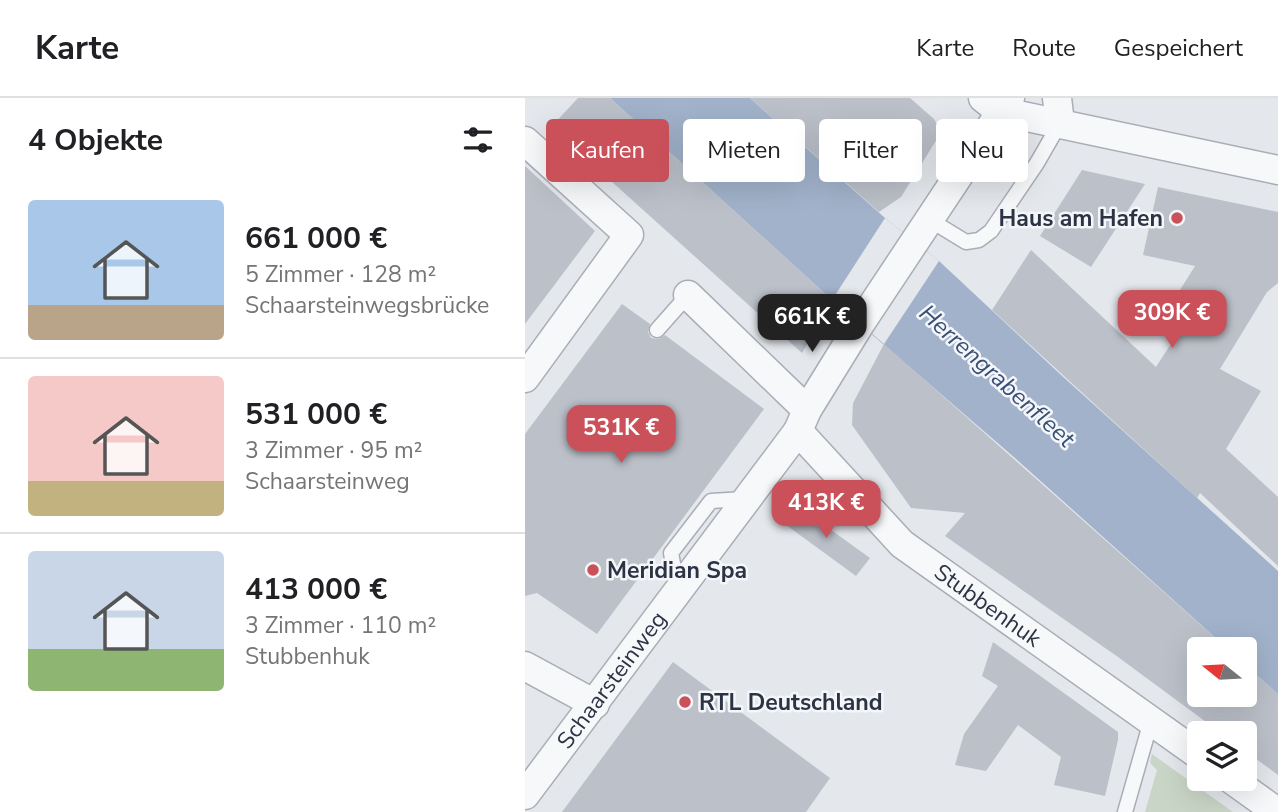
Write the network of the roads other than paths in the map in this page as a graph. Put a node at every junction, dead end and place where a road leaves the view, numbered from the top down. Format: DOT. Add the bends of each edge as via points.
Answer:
graph roads {
  1 [pos="1039,98"];
  2 [pos="997,102"];
  3 [pos="1058,110"];
  4 [pos="525,141"];
  5 [pos="1278,170"];
  6 [pos="923,231"];
  7 [pos="688,295"];
  8 [pos="657,330"];
  9 [pos="525,378"];
  10 [pos="802,421"];
  11 [pos="525,666"];
  12 [pos="595,704"];
  13 [pos="1151,720"];
  14 [pos="1187,746"];
  15 [pos="1248,791"];
  16 [pos="525,795"];
  17 [pos="1125,812"];
  18 [pos="1277,812"];
  1 -- 2 [label="street"];
  2 -- 3 [label="street"];
  2 -- 6 [label="street, Schaarsteinweg"];
  3 -- 5 [label="street"];
  3 -- 6 [label="lane" via="1037,163 991,231 966,242"];
  4 -- 9 [label="street" via="629,235"];
  6 -- 10 [label="street, Schaarsteinweg"];
  7 -- 8 [label="lane"];
  7 -- 10 [label="street, Stubbenhuk"];
  10 -- 12 [label="street, Schaarsteinweg"];
  10 -- 13 [label="street, Stubbenhuk" via="902,544"];
  11 -- 12 [label="street"];
  12 -- 16 [label="street, Schaarsteinweg"];
  13 -- 14 [label="street, Stubbenhuk"];
  13 -- 17 [label="lane"];
  15 -- 18 [label="street"];
}
